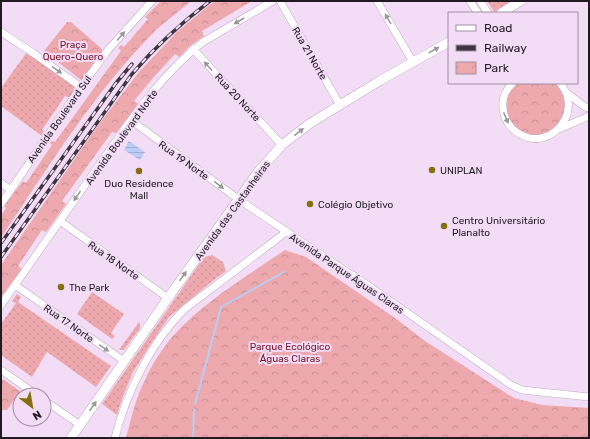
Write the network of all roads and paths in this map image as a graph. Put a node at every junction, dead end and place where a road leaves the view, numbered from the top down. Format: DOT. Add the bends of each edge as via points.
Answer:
graph roads {
  1 [pos="273,1"];
  2 [pos="280,1"];
  3 [pos="377,1"];
  4 [pos="470,1"];
  5 [pos="480,1"];
  6 [pos="521,1"];
  7 [pos="150,2"];
  8 [pos="477,12"];
  9 [pos="487,12"];
  10 [pos="503,12"];
  11 [pos="1,32"];
  12 [pos="448,43"];
  13 [pos="193,49"];
  14 [pos="413,62"];
  15 [pos="512,84"];
  16 [pos="561,84"];
  17 [pos="81,87"];
  18 [pos="567,93"];
  19 [pos="340,105"];
  20 [pos="589,108"];
  21 [pos="589,116"];
  22 [pos="131,120"];
  23 [pos="559,129"];
  24 [pos="282,145"];
  25 [pos="1,183"];
  26 [pos="11,190"];
  27 [pos="238,199"];
  28 [pos="1,204"];
  29 [pos="60,221"];
  30 [pos="286,232"];
  31 [pos="15,285"];
  32 [pos="168,298"];
  33 [pos="1,305"];
  34 [pos="124,361"];
  35 [pos="1,370"];
  36 [pos="25,387"];
  37 [pos="589,397"];
  38 [pos="52,406"];
  39 [pos="80,425"];
  40 [pos="71,438"];
  41 [pos="115,438"];
  1 -- 13 [label="street, Avenida Boulevard Norte, one-way"];
  2 -- 19 [label="street, Rua 21 Norte"];
  14 -- 3 [label="street, one-way"];
  4 -- 8 [label="street"];
  5 -- 9 [label="street"];
  6 -- 10 [label="main road"];
  17 -- 7 [label="street, Avenida Boulevard Sul, one-way" via="108,50"];
  11 -- 17 [label="street, one-way"];
  14 -- 12 [label="main road, Avenida das Castanheiras, one-way"];
  13 -- 22 [label="street, Avenida Boulevard Norte" via="164,79"];
  24 -- 13 [label="street, Rua 20 Norte, one-way"];
  14 -- 19 [label="main road, Avenida das Castanheiras"];
  15 -- 23 [label="street, one-way" via="504,98 503,108 505,119 511,128 529,138 540,138"];
  16 -- 18 [label="street"];
  17 -- 26 [label="street, Avenida Boulevard Sul"];
  18 -- 20 [label="street"];
  18 -- 23 [label="street" via="569,106 566,118"];
  24 -- 19 [label="main road, Avenida das Castanheiras, one-way"];
  21 -- 23 [label="street"];
  22 -- 27 [label="street, Rua 19 Norte, one-way"];
  22 -- 29 [label="street, Avenida Boulevard Norte, one-way"];
  24 -- 27 [label="main road, Avenida das Castanheiras"];
  25 -- 26 [label="street"];
  26 -- 28 [label="street, Avenida Boulevard Sul"];
  27 -- 30 [label="street, Rua 19 Norte"];
  32 -- 27 [label="main road, Avenida das Castanheiras, one-way"];
  29 -- 31 [label="street, Avenida Boulevard Norte"];
  29 -- 32 [label="street, Rua 18 Norte"];
  30 -- 37 [label="street, Avenida Parque Águas Claras" via="362,281 511,385 534,392"];
  30 -- 41 [label="street, Avenida Parque Águas Claras" via="175,319 154,346 135,381 120,417"];
  31 -- 33 [label="street, Avenida Boulevard Norte"];
  31 -- 34 [label="street, Rua 17 Norte, one-way"];
  32 -- 34 [label="main road, Avenida das Castanheiras"];
  39 -- 34 [label="main road, Avenida das Castanheiras, one-way"];
  35 -- 36 [label="street"];
  38 -- 39 [label="street"];
  39 -- 40 [label="main road, Avenida das Castanheiras"];
}
